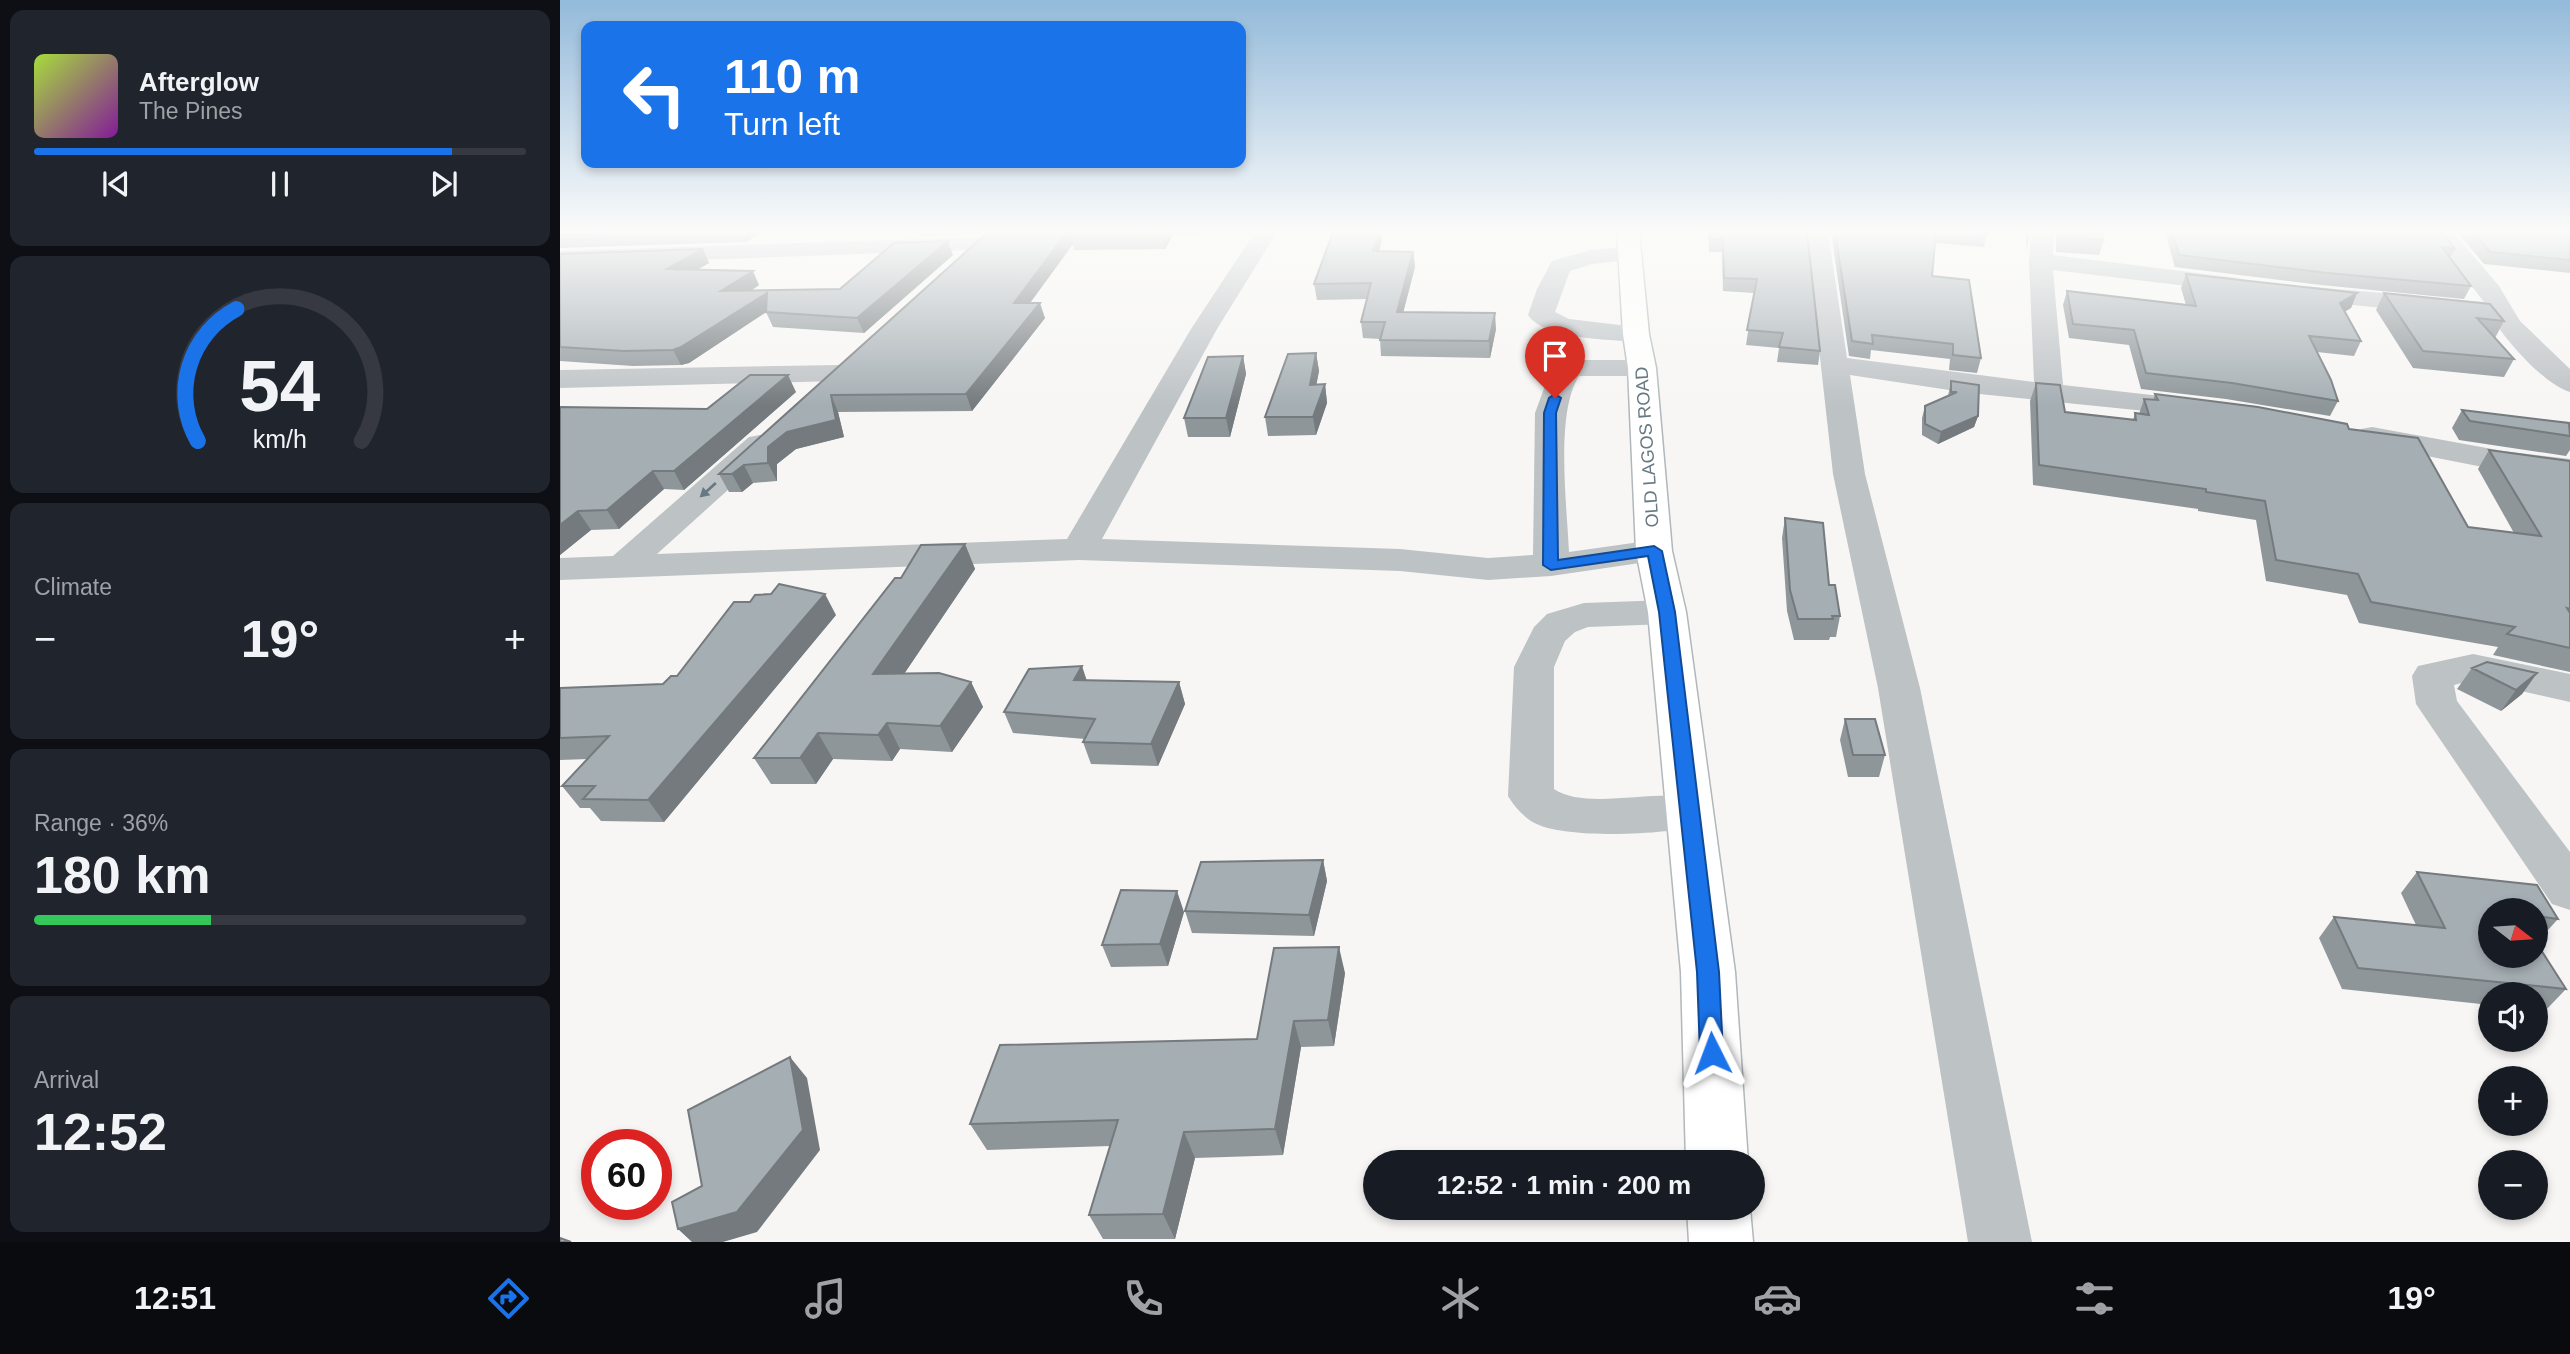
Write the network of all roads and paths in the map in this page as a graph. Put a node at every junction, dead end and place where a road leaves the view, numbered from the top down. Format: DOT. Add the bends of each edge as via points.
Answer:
graph roads {
  1 [pos="1229,290"];
  2 [pos="1549,290"];
  3 [pos="1633,290"];
  4 [pos="1824,290"];
  5 [pos="2043,290"];
  6 [pos="2487,290"];
  7 [pos="2282,291"];
  8 [pos="2504,312"];
  9 [pos="1639,351"];
  10 [pos="1833,364"];
  11 [pos="560,379"];
  12 [pos="2570,383"];
  13 [pos="2049,391"];
  14 [pos="808,401"];
  15 [pos="2226,411"];
  16 [pos="777,429"];
  17 [pos="2344,430"];
  18 [pos="2570,468"];
  19 [pos="1079,549"];
  20 [pos="1654,551"];
  21 [pos="1551,565"];
  22 [pos="622,567"];
  23 [pos="560,569"];
  24 [pos="1667,612"];
  25 [pos="2570,688"];
  26 [pos="1689,812"];
  27 [pos="2570,890"];
  28 [pos="1716,1150"];
  29 [pos="1720,1220"];
  30 [pos="1721,1242"];
  31 [pos="2000,1242"];
  1 -- 19 [label="street"];
  2 -- 9 [label="street" via="1541,315"];
  3 -- 9 [label="main road, OLD LAGOS ROAD"];
  4 -- 10 [label="street"];
  5 -- 13 [label="street"];
  6 -- 8 [label="street"];
  7 -- 8 [label="street"];
  8 -- 12 [label="street" via="2510,325"];
  9 -- 20 [label="main road, OLD LAGOS ROAD"];
  9 -- 21 [label="street" via="1570,368 1560,383 1550,413"];
  10 -- 13 [label="street"];
  10 -- 31 [label="street" via="1849,474 1899,688"];
  11 -- 14 [label="street" via="848,365"];
  13 -- 15 [label="street"];
  16 -- 22 [label="street, one-way"];
  17 -- 18 [label="street" via="2503,461"];
  19 -- 21 [label="street" via="1400,560 1488,569"];
  19 -- 22 [label="street"];
  20 -- 21 [label="street"];
  20 -- 24 [label="main road, OLD LAGOS ROAD"];
  22 -- 23 [label="street"];
  24 -- 26 [label="main road, OLD LAGOS ROAD"];
  24 -- 26 [label="street" via="1584,615 1561,623 1548,636 1534,667 1531,796 1553,812 1586,816"];
  25 -- 27 [label="street" via="2473,667 2432,676 2437,704"];
  26 -- 28 [label="main road, OLD LAGOS ROAD" via="1708,972"];
  29 -- 30 [label="main road"];
}
